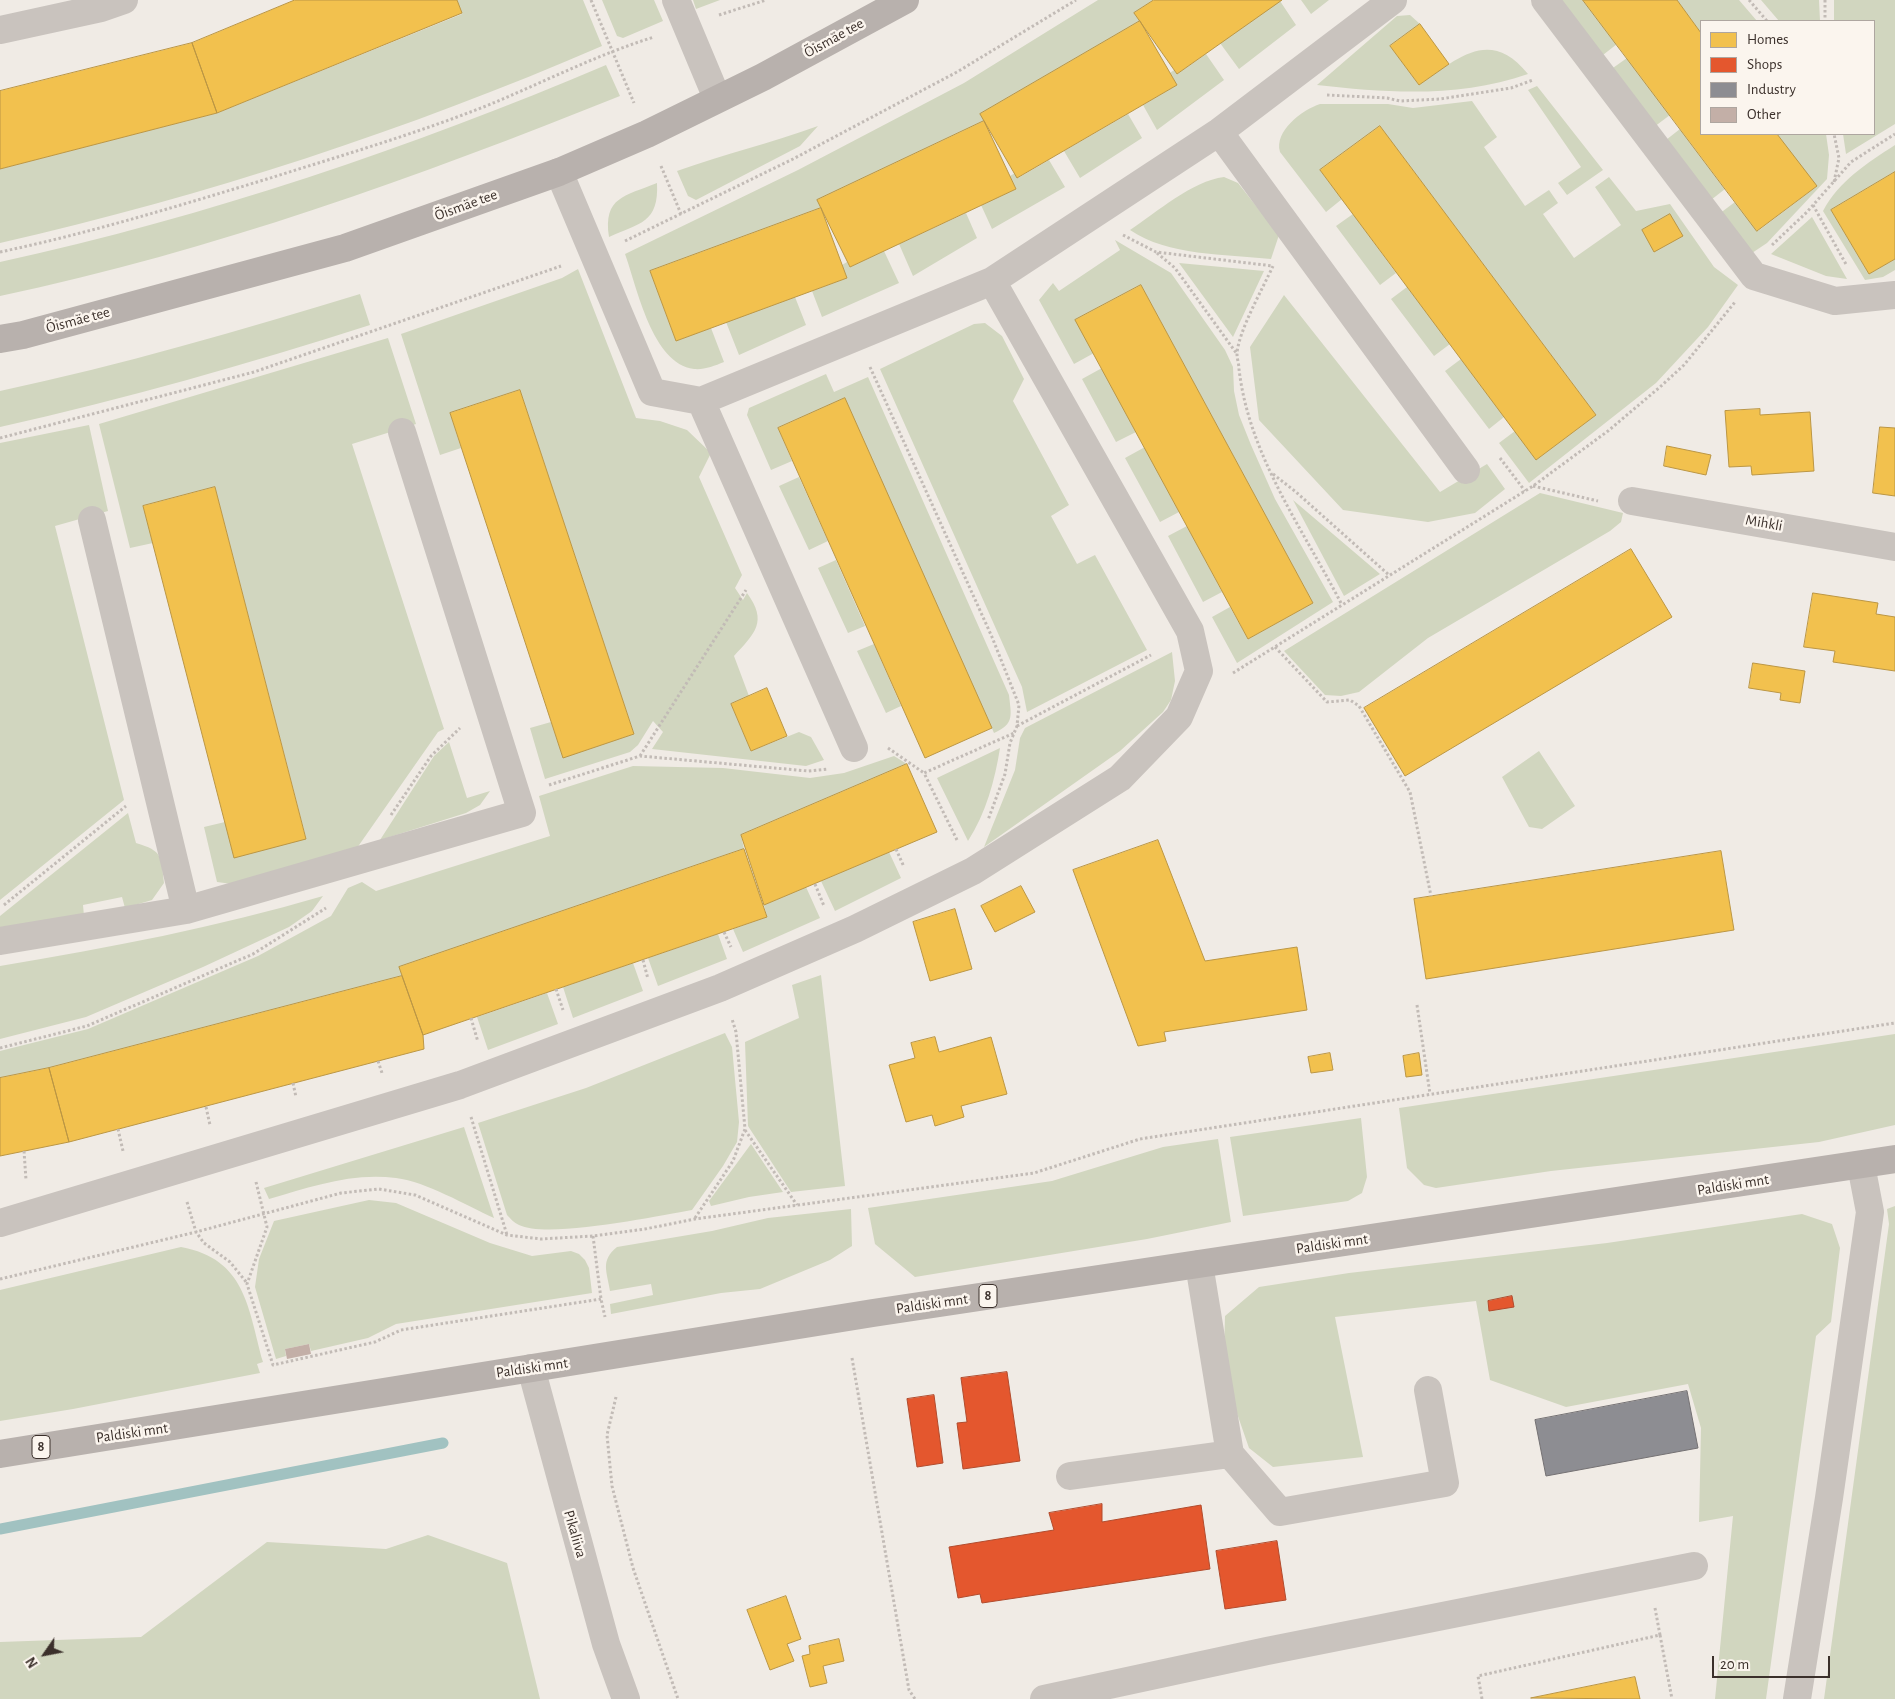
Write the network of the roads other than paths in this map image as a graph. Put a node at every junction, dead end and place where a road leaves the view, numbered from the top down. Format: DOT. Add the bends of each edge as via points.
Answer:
graph roads {
  1 [pos="124,0"];
  2 [pos="676,0"];
  3 [pos="905,0"];
  4 [pos="1393,0"];
  5 [pos="1545,0"];
  6 [pos="0,30"];
  7 [pos="717,98"];
  8 [pos="1219,132"];
  9 [pos="560,172"];
  10 [pos="992,281"];
  11 [pos="1895,295"];
  12 [pos="0,339"];
  13 [pos="701,401"];
  14 [pos="402,432"];
  15 [pos="1466,470"];
  16 [pos="1632,501"];
  17 [pos="92,520"];
  18 [pos="1895,547"];
  19 [pos="846,758"];
  20 [pos="186,910"];
  21 [pos="0,941"];
  22 [pos="1895,1160"];
  23 [pos="1861,1165"];
  24 [pos="0,1223"];
  25 [pos="1199,1264"];
  26 [pos="531,1368"];
  27 [pos="1428,1390"];
  28 [pos="0,1454"];
  29 [pos="1230,1454"];
  30 [pos="1070,1476"];
  31 [pos="1694,1566"];
  32 [pos="626,1699"];
  33 [pos="1044,1699"];
  34 [pos="1797,1699"];
  1 -- 6 [label="street"];
  2 -- 7 [label="street"];
  3 -- 7 [label="main road, Õismäe tee" via="763,77"];
  4 -- 8 [label="street"];
  5 -- 11 [label="street" via="1754,276 1835,301"];
  7 -- 9 [label="main road, Õismäe tee" via="647,134"];
  8 -- 10 [label="street"];
  8 -- 15 [label="street"];
  9 -- 12 [label="main road, Õismäe tee" via="345,248"];
  9 -- 13 [label="street" via="652,392"];
  10 -- 13 [label="street"];
  10 -- 24 [label="street" via="1190,631 1199,671 1179,717 1120,778 973,871 856,929 720,988 460,1086"];
  13 -- 19 [label="street" via="769,555"];
  14 -- 20 [label="street" via="522,813"];
  16 -- 18 [label="street, Mihkli"];
  17 -- 20 [label="street"];
  20 -- 21 [label="street"];
  22 -- 23 [label="main road, Paldiski mnt / 8"];
  23 -- 25 [label="main road, Paldiski mnt / 8"];
  23 -- 34 [label="street" via="1870,1212 1830,1498"];
  25 -- 26 [label="main road, Paldiski mnt / 8"];
  25 -- 29 [label="street"];
  26 -- 28 [label="main road, Paldiski mnt / 8"];
  26 -- 32 [label="street, Pikaliiva" via="606,1644"];
  27 -- 29 [label="street" via="1445,1483 1280,1512"];
  29 -- 30 [label="street"];
  31 -- 33 [label="street"];
}
